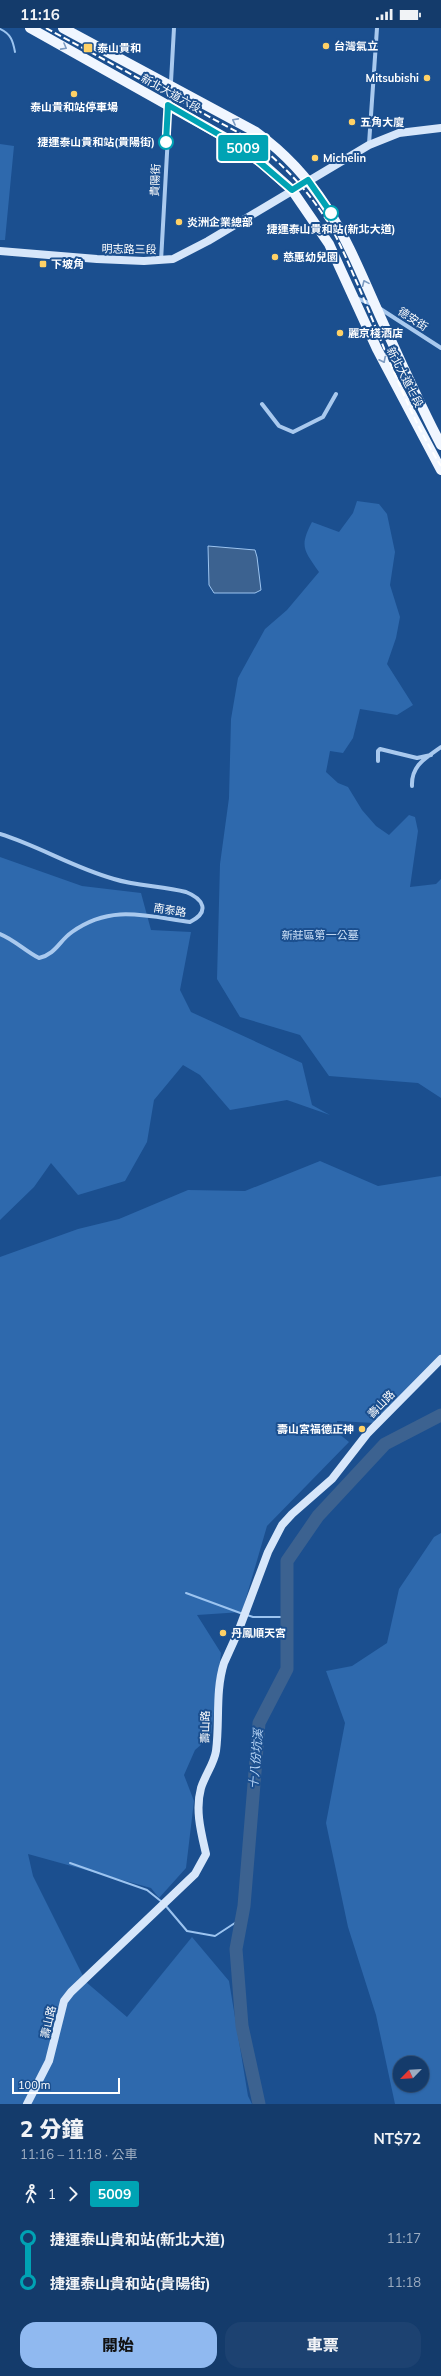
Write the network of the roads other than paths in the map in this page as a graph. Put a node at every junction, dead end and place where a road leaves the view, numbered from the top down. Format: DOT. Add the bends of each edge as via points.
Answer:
graph roads {
  1 [pos="30,28"];
  2 [pos="63,28"];
  3 [pos="174,28"];
  4 [pos="377,28"];
  5 [pos="170,85"];
  6 [pos="168,105"];
  7 [pos="441,128"];
  8 [pos="369,145"];
  9 [pos="308,180"];
  10 [pos="292,190"];
  11 [pos="0,251"];
  12 [pos="161,261"];
  13 [pos="353,296"];
  14 [pos="375,305"];
  15 [pos="441,348"];
  16 [pos="336,394"];
  17 [pos="262,404"];
  18 [pos="441,445"];
  19 [pos="441,470"];
  20 [pos="441,747"];
  21 [pos="431,755"];
  22 [pos="378,761"];
  23 [pos="412,786"];
  24 [pos="0,834"];
  25 [pos="0,934"];
  26 [pos="441,1359"];
  27 [pos="27,2104"];
  1 -- 6 [label="main road, 新北大道六段, one-way"];
  2 -- 5 [label="main road, 新北大道六段"];
  3 -- 5 [label="street, 貴陽街"];
  4 -- 8 [label="street"];
  5 -- 6 [label="street, 貴陽街"];
  9 -- 5 [label="main road, 新北大道六段, one-way" via="256,132"];
  6 -- 10 [label="main road, 新北大道六段" via="244,149"];
  6 -- 12 [label="street, 貴陽街"];
  7 -- 8 [label="street, 明志路三段" via="399,133"];
  8 -- 9 [label="street, 明志路三段"];
  9 -- 10 [label="street, 明志路三段"];
  14 -- 9 [label="main road, 新北大道七段, one-way" via="338,224"];
  10 -- 12 [label="street, 明志路三段" via="208,241 173,259"];
  10 -- 13 [label="main road, 新北大道七段" via="329,244"];
  11 -- 12 [label="street, 明志路三段"];
  13 -- 14 [label="street, 德安街"];
  13 -- 19 [label="main road, 新北大道七段, one-way" via="377,349"];
  14 -- 15 [label="street, 德安街"];
  14 -- 18 [label="main road, 新北大道七段"];
  16 -- 17 [label="street" via="323,417 292,432 279,426"];
  20 -- 21 [label="street"];
  21 -- 22 [label="street" via="417,758 380,749"];
  21 -- 23 [label="street" via="416,765 411,776"];
  24 -- 25 [label="street, 南泰路" via="27,842 86,870 116,880 186,892 202,903 203,911 200,917 190,922 124,912 108,914 70,933 49,956 39,958"];
  26 -- 27 [label="street, 壽山路" via="367,1434 332,1478 282,1526 268,1552 218,1683 216,1751 201,1788 198,1810 206,1854 195,1874 64,2001 49,2061"];
}
